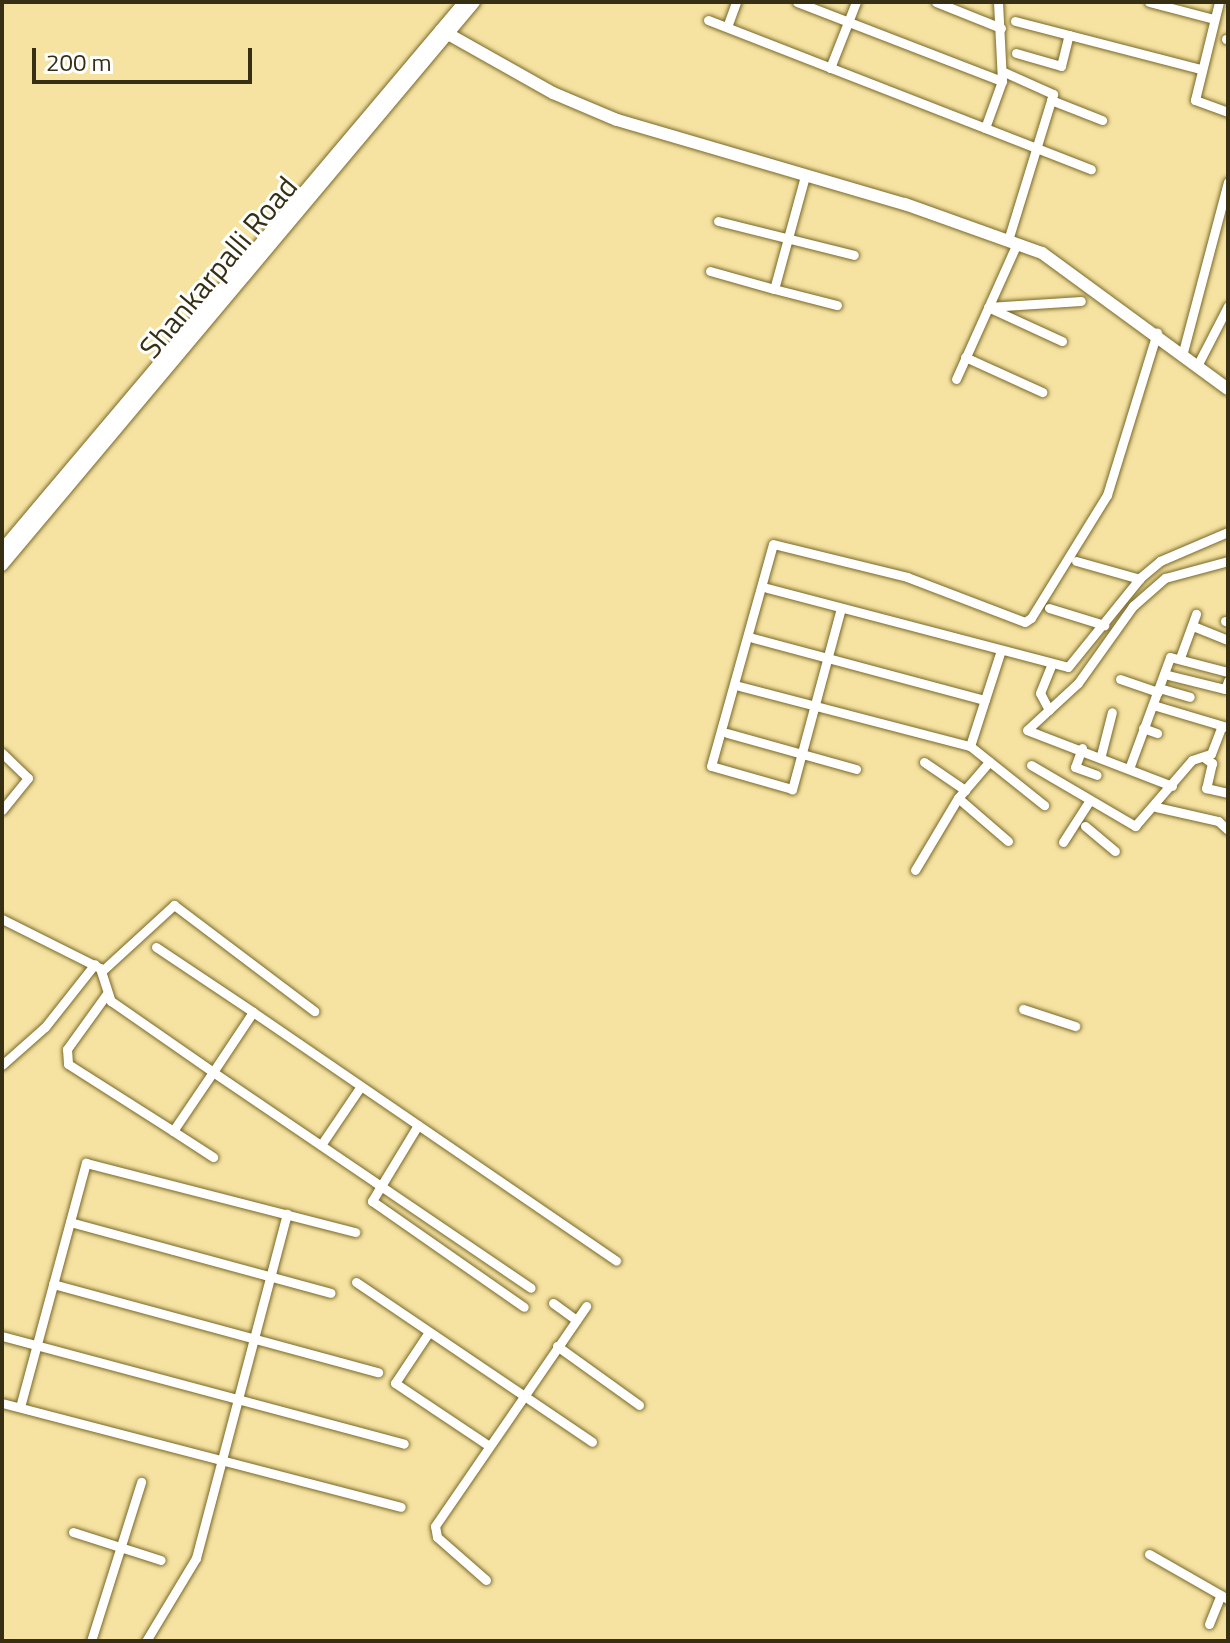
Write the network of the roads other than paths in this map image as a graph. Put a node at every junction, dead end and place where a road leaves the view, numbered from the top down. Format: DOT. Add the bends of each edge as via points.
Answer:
graph roads {
  1 [pos="465,2"];
  2 [pos="474,2"];
  3 [pos="736,2"];
  4 [pos="797,2"];
  5 [pos="856,2"];
  6 [pos="936,2"];
  7 [pos="998,2"];
  8 [pos="1149,2"];
  9 [pos="1219,2"];
  10 [pos="1214,19"];
  11 [pos="708,20"];
  12 [pos="1015,21"];
  13 [pos="848,22"];
  14 [pos="727,27"];
  15 [pos="1001,28"];
  16 [pos="445,32"];
  17 [pos="1069,35"];
  18 [pos="1016,53"];
  19 [pos="830,68"];
  20 [pos="1201,69"];
  21 [pos="1003,77"];
  22 [pos="1051,100"];
  23 [pos="1228,112"];
  24 [pos="1102,120"];
  25 [pos="985,128"];
  26 [pos="1034,148"];
  27 [pos="1091,169"];
  28 [pos="805,176"];
  29 [pos="1228,182"];
  30 [pos="718,221"];
  31 [pos="787,238"];
  32 [pos="1012,242"];
  33 [pos="854,255"];
  34 [pos="710,271"];
  35 [pos="774,289"];
  36 [pos="1081,301"];
  37 [pos="837,305"];
  38 [pos="1228,306"];
  39 [pos="988,307"];
  40 [pos="1157,332"];
  41 [pos="1062,341"];
  42 [pos="1183,352"];
  43 [pos="965,357"];
  44 [pos="1198,364"];
  45 [pos="956,379"];
  46 [pos="1228,389"];
  47 [pos="1042,392"];
  48 [pos="1228,532"];
  49 [pos="2,550"];
  50 [pos="1076,561"];
  51 [pos="1228,561"];
  52 [pos="2,565"];
  53 [pos="1140,579"];
  54 [pos="767,588"];
  55 [pos="841,608"];
  56 [pos="1049,608"];
  57 [pos="1196,614"];
  58 [pos="1104,625"];
  59 [pos="1193,626"];
  60 [pos="753,638"];
  61 [pos="1228,640"];
  62 [pos="1001,650"];
  63 [pos="1181,655"];
  64 [pos="828,658"];
  65 [pos="1052,664"];
  66 [pos="1228,672"];
  67 [pos="1164,674"];
  68 [pos="1120,679"];
  69 [pos="1228,681"];
  70 [pos="739,686"];
  71 [pos="1159,690"];
  72 [pos="1175,693"];
  73 [pos="1190,697"];
  74 [pos="985,700"];
  75 [pos="815,705"];
  76 [pos="1153,705"];
  77 [pos="1049,710"];
  78 [pos="1169,711"];
  79 [pos="1112,712"];
  80 [pos="1225,727"];
  81 [pos="1143,728"];
  82 [pos="727,733"];
  83 [pos="1157,733"];
  84 [pos="970,746"];
  85 [pos="1082,748"];
  86 [pos="2,753"];
  87 [pos="801,754"];
  88 [pos="1101,755"];
  89 [pos="1205,758"];
  90 [pos="924,762"];
  91 [pos="989,762"];
  92 [pos="1031,765"];
  93 [pos="1130,766"];
  94 [pos="856,769"];
  95 [pos="1097,775"];
  96 [pos="1172,786"];
  97 [pos="1228,793"];
  98 [pos="962,794"];
  99 [pos="1090,800"];
  100 [pos="1044,805"];
  101 [pos="1156,807"];
  102 [pos="2,810"];
  103 [pos="1085,826"];
  104 [pos="1228,830"];
  105 [pos="1008,841"];
  106 [pos="1063,842"];
  107 [pos="1115,851"];
  108 [pos="915,870"];
  109 [pos="2,919"];
  110 [pos="156,947"];
  111 [pos="99,968"];
  112 [pos="106,995"];
  113 [pos="1023,1009"];
  114 [pos="314,1011"];
  115 [pos="253,1012"];
  116 [pos="1075,1026"];
  117 [pos="2,1065"];
  118 [pos="213,1072"];
  119 [pos="361,1086"];
  120 [pos="418,1125"];
  121 [pos="173,1131"];
  122 [pos="321,1145"];
  123 [pos="213,1157"];
  124 [pos="379,1185"];
  125 [pos="287,1214"];
  126 [pos="70,1222"];
  127 [pos="355,1232"];
  128 [pos="616,1261"];
  129 [pos="270,1276"];
  130 [pos="356,1282"];
  131 [pos="53,1284"];
  132 [pos="531,1288"];
  133 [pos="331,1293"];
  134 [pos="553,1303"];
  135 [pos="586,1306"];
  136 [pos="524,1307"];
  137 [pos="576,1320"];
  138 [pos="429,1332"];
  139 [pos="2,1336"];
  140 [pos="254,1338"];
  141 [pos="36,1345"];
  142 [pos="557,1346"];
  143 [pos="378,1372"];
  144 [pos="523,1396"];
  145 [pos="238,1399"];
  146 [pos="2,1403"];
  147 [pos="639,1405"];
  148 [pos="20,1407"];
  149 [pos="592,1442"];
  150 [pos="404,1444"];
  151 [pos="489,1446"];
  152 [pos="222,1461"];
  153 [pos="141,1482"];
  154 [pos="401,1507"];
  155 [pos="73,1532"];
  156 [pos="120,1547"];
  157 [pos="1149,1554"];
  158 [pos="161,1560"];
  159 [pos="486,1580"];
  160 [pos="1225,1597"];
  161 [pos="1209,1624"];
  162 [pos="91,1641"];
  163 [pos="146,1641"];
  1 -- 16 [label="main road, Shankarpalli Road"];
  2 -- 16 [label="main road, Shankarpalli Road"];
  3 -- 14 [label="street"];
  4 -- 13 [label="street"];
  5 -- 13 [label="street"];
  6 -- 15 [label="street"];
  7 -- 15 [label="street"];
  8 -- 10 [label="street"];
  9 -- 10 [label="street"];
  10 -- 20 [label="street"];
  11 -- 14 [label="street"];
  12 -- 17 [label="street"];
  13 -- 19 [label="street"];
  13 -- 21 [label="street"];
  14 -- 19 [label="street"];
  15 -- 21 [label="street"];
  16 -- 28 [label="main road" via="581,106"];
  16 -- 49 [label="main road, Shankarpalli Road"];
  16 -- 52 [label="main road, Shankarpalli Road"];
  17 -- 18 [label="street" via="1060,70"];
  17 -- 20 [label="street"];
  19 -- 25 [label="street"];
  20 -- 23 [label="street" via="1195,100"];
  21 -- 22 [label="street" via="1050,89"];
  21 -- 25 [label="street"];
  22 -- 24 [label="street"];
  22 -- 26 [label="street"];
  25 -- 26 [label="street"];
  26 -- 27 [label="street"];
  26 -- 32 [label="street"];
  28 -- 31 [label="street"];
  28 -- 32 [label="main road"];
  29 -- 42 [label="street"];
  30 -- 31 [label="street"];
  31 -- 33 [label="street"];
  31 -- 35 [label="street"];
  32 -- 39 [label="street"];
  32 -- 40 [label="main road" via="1060,263"];
  34 -- 35 [label="street"];
  35 -- 37 [label="street"];
  36 -- 39 [label="street"];
  38 -- 44 [label="street"];
  39 -- 41 [label="street"];
  39 -- 43 [label="street"];
  40 -- 42 [label="main road"];
  40 -- 87 [label="street" via="1107,495 1025,622 907,577 773,544 711,766 792,789"];
  42 -- 44 [label="main road"];
  43 -- 45 [label="street"];
  43 -- 47 [label="street"];
  44 -- 46 [label="main road"];
  48 -- 53 [label="street" via="1160,561"];
  50 -- 53 [label="street"];
  51 -- 77 [label="street" via="1165,578 1133,606 1096,662"];
  53 -- 58 [label="street"];
  54 -- 55 [label="street"];
  55 -- 62 [label="street"];
  55 -- 64 [label="street"];
  56 -- 58 [label="street"];
  57 -- 59 [label="street"];
  58 -- 65 [label="street" via="1074,663"];
  59 -- 61 [label="street"];
  59 -- 63 [label="street"];
  60 -- 64 [label="street"];
  62 -- 65 [label="street"];
  62 -- 74 [label="street"];
  63 -- 66 [label="street"];
  63 -- 67 [label="street" via="1170,657"];
  64 -- 74 [label="street"];
  64 -- 75 [label="street"];
  65 -- 77 [label="street" via="1040,693"];
  67 -- 69 [label="street" via="1225,689"];
  67 -- 71 [label="street"];
  68 -- 71 [label="street"];
  70 -- 75 [label="street"];
  71 -- 72 [label="street"];
  71 -- 76 [label="street"];
  72 -- 73 [label="street"];
  72 -- 78 [label="street"];
  74 -- 84 [label="street"];
  75 -- 84 [label="street"];
  75 -- 87 [label="street"];
  76 -- 78 [label="street"];
  76 -- 81 [label="street"];
  77 -- 85 [label="street" via="1027,730"];
  78 -- 80 [label="street"];
  79 -- 88 [label="street"];
  80 -- 89 [label="street"];
  81 -- 83 [label="street"];
  81 -- 93 [label="street"];
  82 -- 87 [label="street"];
  84 -- 91 [label="street"];
  85 -- 88 [label="street"];
  85 -- 95 [label="street" via="1075,767"];
  86 -- 102 [label="street" via="28,778"];
  87 -- 94 [label="street"];
  88 -- 93 [label="street"];
  89 -- 96 [label="street" via="1192,760"];
  89 -- 97 [label="street" via="1212,763 1206,788"];
  90 -- 98 [label="street"];
  91 -- 98 [label="street"];
  91 -- 100 [label="street"];
  92 -- 99 [label="street"];
  93 -- 96 [label="street"];
  96 -- 101 [label="street"];
  98 -- 105 [label="street"];
  98 -- 108 [label="street"];
  99 -- 101 [label="street" via="1135,826"];
  99 -- 106 [label="street"];
  101 -- 104 [label="street" via="1218,821"];
  103 -- 107 [label="street"];
  109 -- 111 [label="street"];
  110 -- 115 [label="street"];
  111 -- 112 [label="street"];
  111 -- 114 [label="street" via="174,905"];
  111 -- 117 [label="street"];
  112 -- 118 [label="street"];
  112 -- 121 [label="street" via="65,1058"];
  113 -- 116 [label="street"];
  115 -- 118 [label="street"];
  115 -- 119 [label="street"];
  118 -- 121 [label="street"];
  118 -- 122 [label="street"];
  119 -- 120 [label="street"];
  119 -- 122 [label="street"];
  120 -- 124 [label="street"];
  120 -- 128 [label="street"];
  121 -- 123 [label="street"];
  122 -- 124 [label="street"];
  124 -- 132 [label="street"];
  124 -- 136 [label="street" via="372,1197 375,1205"];
  125 -- 126 [label="street" via="92,1162 84,1167"];
  125 -- 127 [label="street"];
  125 -- 129 [label="street"];
  126 -- 129 [label="street"];
  126 -- 131 [label="street"];
  129 -- 133 [label="street"];
  129 -- 140 [label="street"];
  130 -- 138 [label="street"];
  131 -- 140 [label="street"];
  131 -- 141 [label="street"];
  134 -- 137 [label="street"];
  135 -- 137 [label="street"];
  137 -- 142 [label="street"];
  138 -- 144 [label="street"];
  138 -- 151 [label="street" via="395,1383"];
  139 -- 141 [label="street"];
  140 -- 143 [label="street"];
  140 -- 145 [label="street"];
  141 -- 145 [label="street"];
  141 -- 148 [label="street"];
  142 -- 144 [label="street"];
  142 -- 147 [label="street"];
  144 -- 149 [label="street"];
  144 -- 151 [label="street"];
  145 -- 150 [label="street"];
  145 -- 152 [label="street"];
  146 -- 148 [label="street"];
  148 -- 152 [label="street"];
  151 -- 159 [label="street" via="434,1531"];
  152 -- 154 [label="street"];
  152 -- 163 [label="street" via="196,1558"];
  153 -- 156 [label="street"];
  155 -- 156 [label="street"];
  156 -- 158 [label="street"];
  156 -- 162 [label="street"];
  157 -- 160 [label="street"];
  160 -- 161 [label="street"];
}
